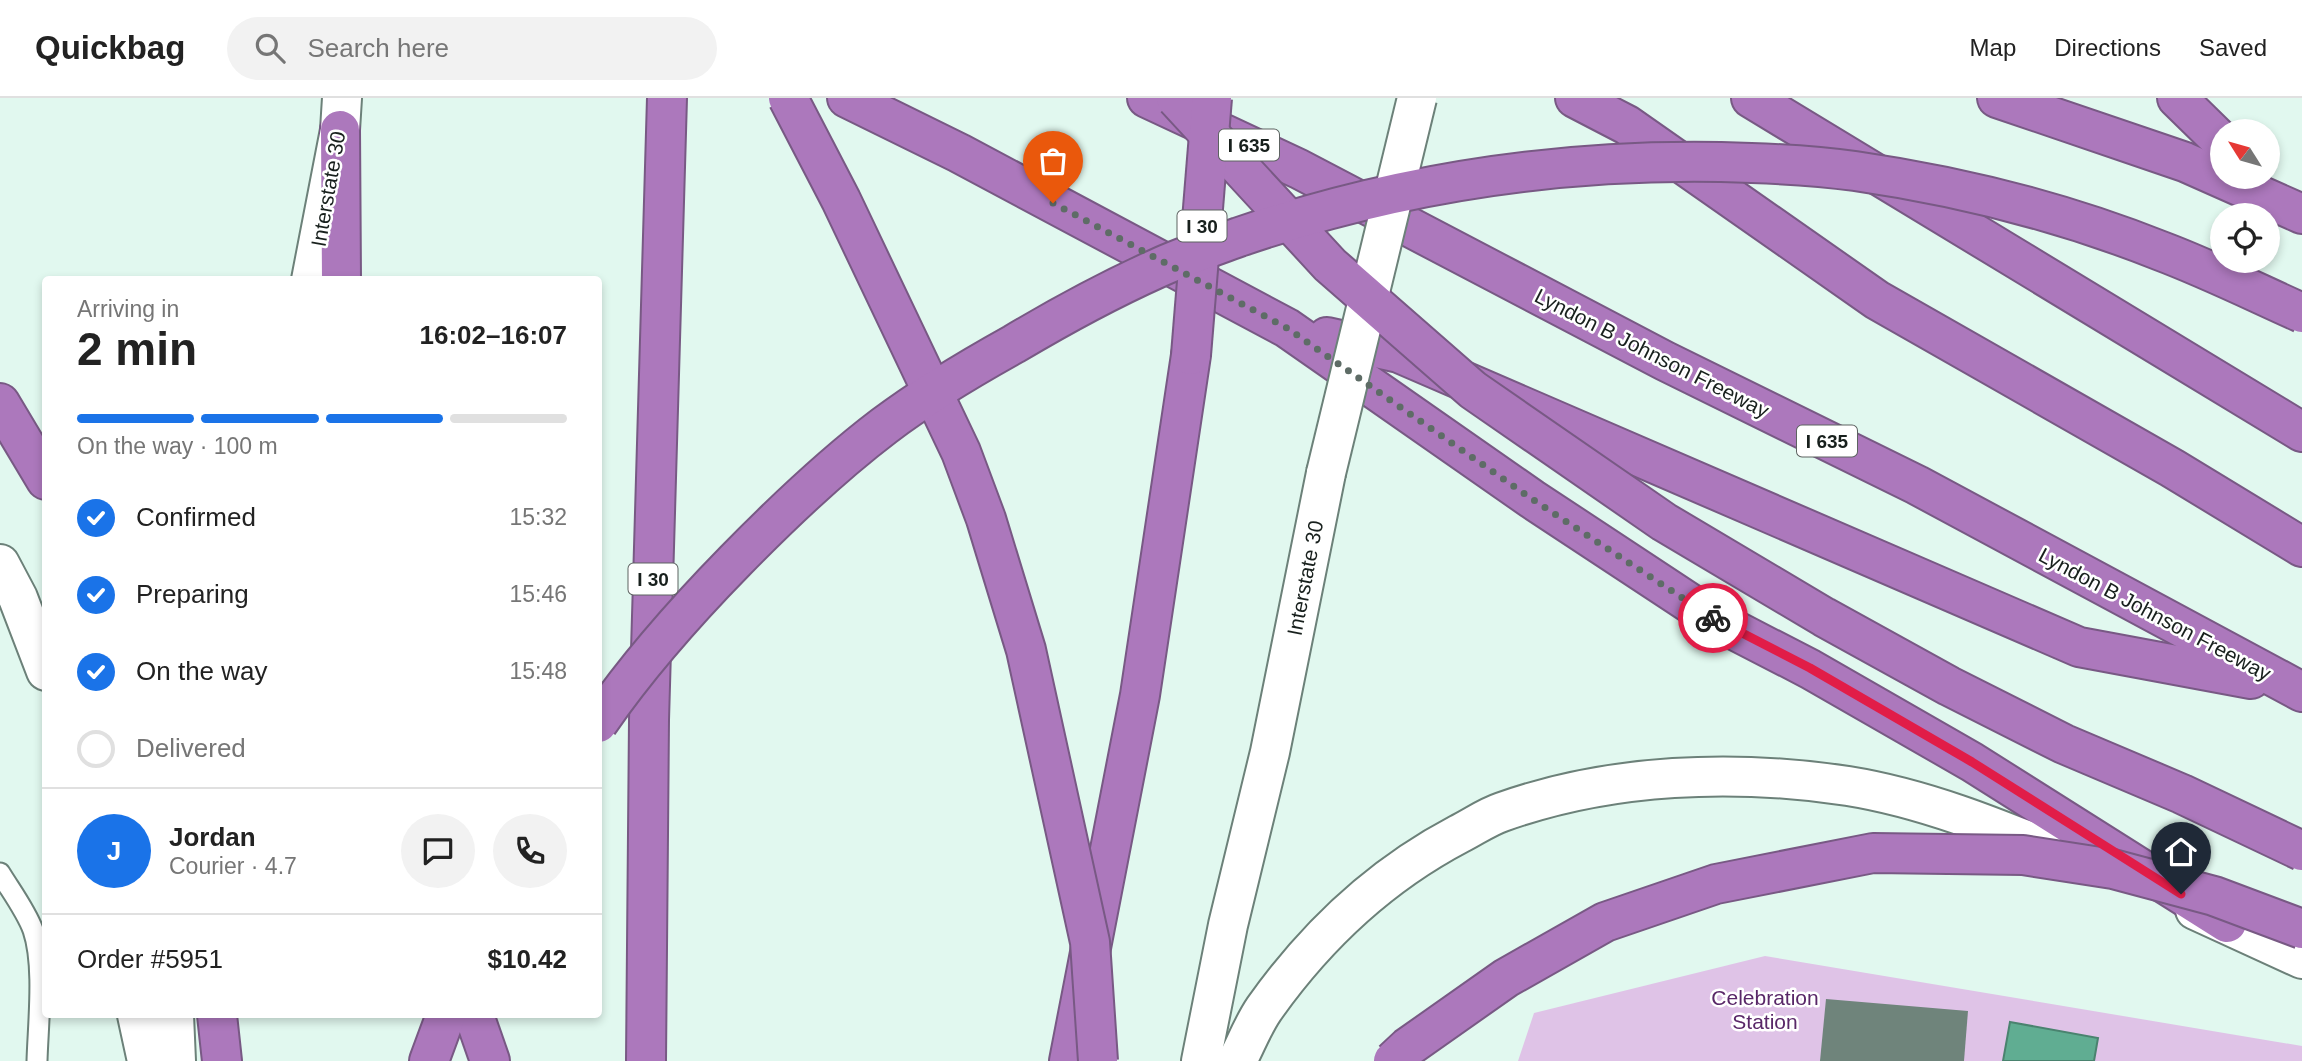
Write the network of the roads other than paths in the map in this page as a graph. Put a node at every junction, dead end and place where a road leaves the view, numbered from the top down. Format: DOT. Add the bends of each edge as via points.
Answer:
graph roads {
  1 [pos="667,98"];
  2 [pos="788,98"];
  3 [pos="847,98"];
  4 [pos="1147,98"];
  5 [pos="1176,98"];
  6 [pos="1212,98"];
  7 [pos="1417,98"];
  8 [pos="1575,98"];
  9 [pos="1751,98"];
  10 [pos="1997,98"];
  11 [pos="2177,98"];
  12 [pos="341,114"];
  13 [pos="2210,130"];
  14 [pos="2272,189"];
  15 [pos="2302,214"];
  16 [pos="312,276"];
  17 [pos="341,276"];
  18 [pos="2302,313"];
  19 [pos="1287,328"];
  20 [pos="0,403"];
  21 [pos="2302,432"];
  22 [pos="42,473"];
  23 [pos="2302,547"];
  24 [pos="0,564"];
  25 [pos="42,661"];
  26 [pos="2297,690"];
  27 [pos="602,718"];
  28 [pos="2302,851"];
  29 [pos="0,873"];
  30 [pos="2227,923"];
  31 [pos="2302,929"];
  32 [pos="2302,959"];
  33 [pos="138,1018"];
  34 [pos="174,1018"];
  35 [pos="217,1018"];
  36 [pos="445,1018"];
  37 [pos="475,1018"];
  38 [pos="37,1061"];
  39 [pos="148,1061"];
  40 [pos="176,1061"];
  41 [pos="222,1061"];
  42 [pos="429,1061"];
  43 [pos="490,1061"];
  44 [pos="646,1061"];
  45 [pos="1069,1061"];
  46 [pos="1098,1061"];
  47 [pos="1201,1061"];
  48 [pos="1237,1061"];
  49 [pos="1393,1061"];
  1 -- 44 [label="highway, I 30" via="649,720"];
  2 -- 46 [label="highway, bridge" via="961,452 986,519 1026,650 1090,942"];
  3 -- 19 [label="highway"];
  4 -- 26 [label="highway, Lyndon B Johnson Freeway / I 635" via="1299,169 1665,361 1917,485"];
  5 -- 28 [label="highway, bridge" via="1330,265 1462,381 1664,522 1949,686 2064,744"];
  6 -- 45 [label="highway, I 30, bridge" via="1191,355 1140,695"];
  7 -- 47 [label="main road, Interstate 30, bridge" via="1326,473"];
  8 -- 23 [label="highway" via="1627,125 1877,300"];
  9 -- 21 [label="highway"];
  10 -- 15 [label="highway" via="2185,162"];
  11 -- 13 [label="highway"];
  12 -- 16 [label="main road, Interstate 30"];
  12 -- 17 [label="highway"];
  14 -- 15 [label="highway"];
  18 -- 27 [label="highway, bridge" via="2160,250 2080,222 1988,196 1849,170 1670,161 1563,167 1485,176 1370,199 1261,230 1160,267 1026,337 887,424 819,479 713,583"];
  19 -- 26 [label="highway" via="1399,353 2079,647"];
  19 -- 30 [label="highway" via="1717,621 1810,668 1972,762"];
  20 -- 22 [label="highway"];
  24 -- 25 [label="main road"];
  29 -- 38 [label="lane" via="37,943"];
  30 -- 32 [label="main road"];
  30 -- 48 [label="main road" via="1924,803 1850,786 1775,778 1698,777 1630,783 1561,795 1500,813 1434,847 1367,895 1312,948 1263,1011"];
  31 -- 49 [label="highway, bridge" via="2214,896 2113,869 2023,855 1873,853 1716,884 1605,922 1506,978"];
  33 -- 39 [label="main road"];
  34 -- 40 [label="main road"];
  35 -- 41 [label="highway"];
  36 -- 42 [label="highway"];
  37 -- 43 [label="highway"];
}
